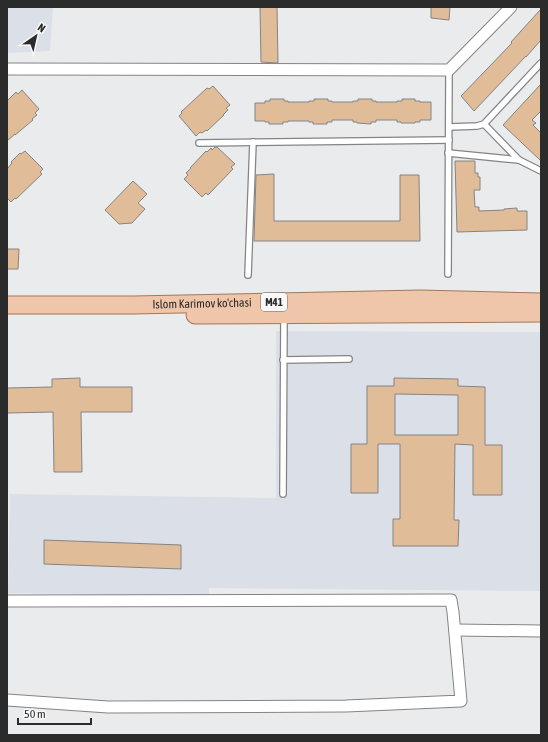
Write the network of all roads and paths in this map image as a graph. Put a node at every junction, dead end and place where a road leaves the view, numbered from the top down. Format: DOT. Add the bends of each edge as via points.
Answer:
graph roads {
  1 [pos="511,7"];
  2 [pos="541,62"];
  3 [pos="7,69"];
  4 [pos="449,70"];
  5 [pos="484,124"];
  6 [pos="449,127"];
  7 [pos="448,140"];
  8 [pos="253,142"];
  9 [pos="199,143"];
  10 [pos="448,153"];
  11 [pos="518,160"];
  12 [pos="541,171"];
  13 [pos="448,274"];
  14 [pos="248,276"];
  15 [pos="541,302"];
  16 [pos="7,305"];
  17 [pos="541,313"];
  18 [pos="284,314"];
  19 [pos="7,316"];
  20 [pos="349,358"];
  21 [pos="283,360"];
  22 [pos="283,494"];
  23 [pos="7,601"];
  24 [pos="455,630"];
  25 [pos="541,631"];
  26 [pos="7,700"];
  1 -- 4 [label="street"];
  2 -- 5 [label="lane"];
  3 -- 4 [label="street"];
  4 -- 6 [label="lane"];
  5 -- 6 [label="lane"];
  5 -- 11 [label="lane"];
  6 -- 7 [label="lane"];
  7 -- 8 [label="lane"];
  7 -- 10 [label="lane"];
  8 -- 9 [label="lane"];
  8 -- 14 [label="lane"];
  10 -- 11 [label="lane"];
  10 -- 13 [label="lane"];
  11 -- 12 [label="lane"];
  15 -- 16 [label="main road, Islom Karimov ko'chasi / M41" via="420,299"];
  17 -- 18 [label="main road, Islom Karimov ko'chasi / M41"];
  18 -- 19 [label="main road, Islom Karimov ko'chasi / M41"];
  18 -- 21 [label="lane"];
  20 -- 21 [label="lane"];
  21 -- 22 [label="lane"];
  23 -- 24 [label="street" via="451,600"];
  24 -- 25 [label="street"];
  24 -- 26 [label="street" via="461,701 346,706 108,707"];
}
